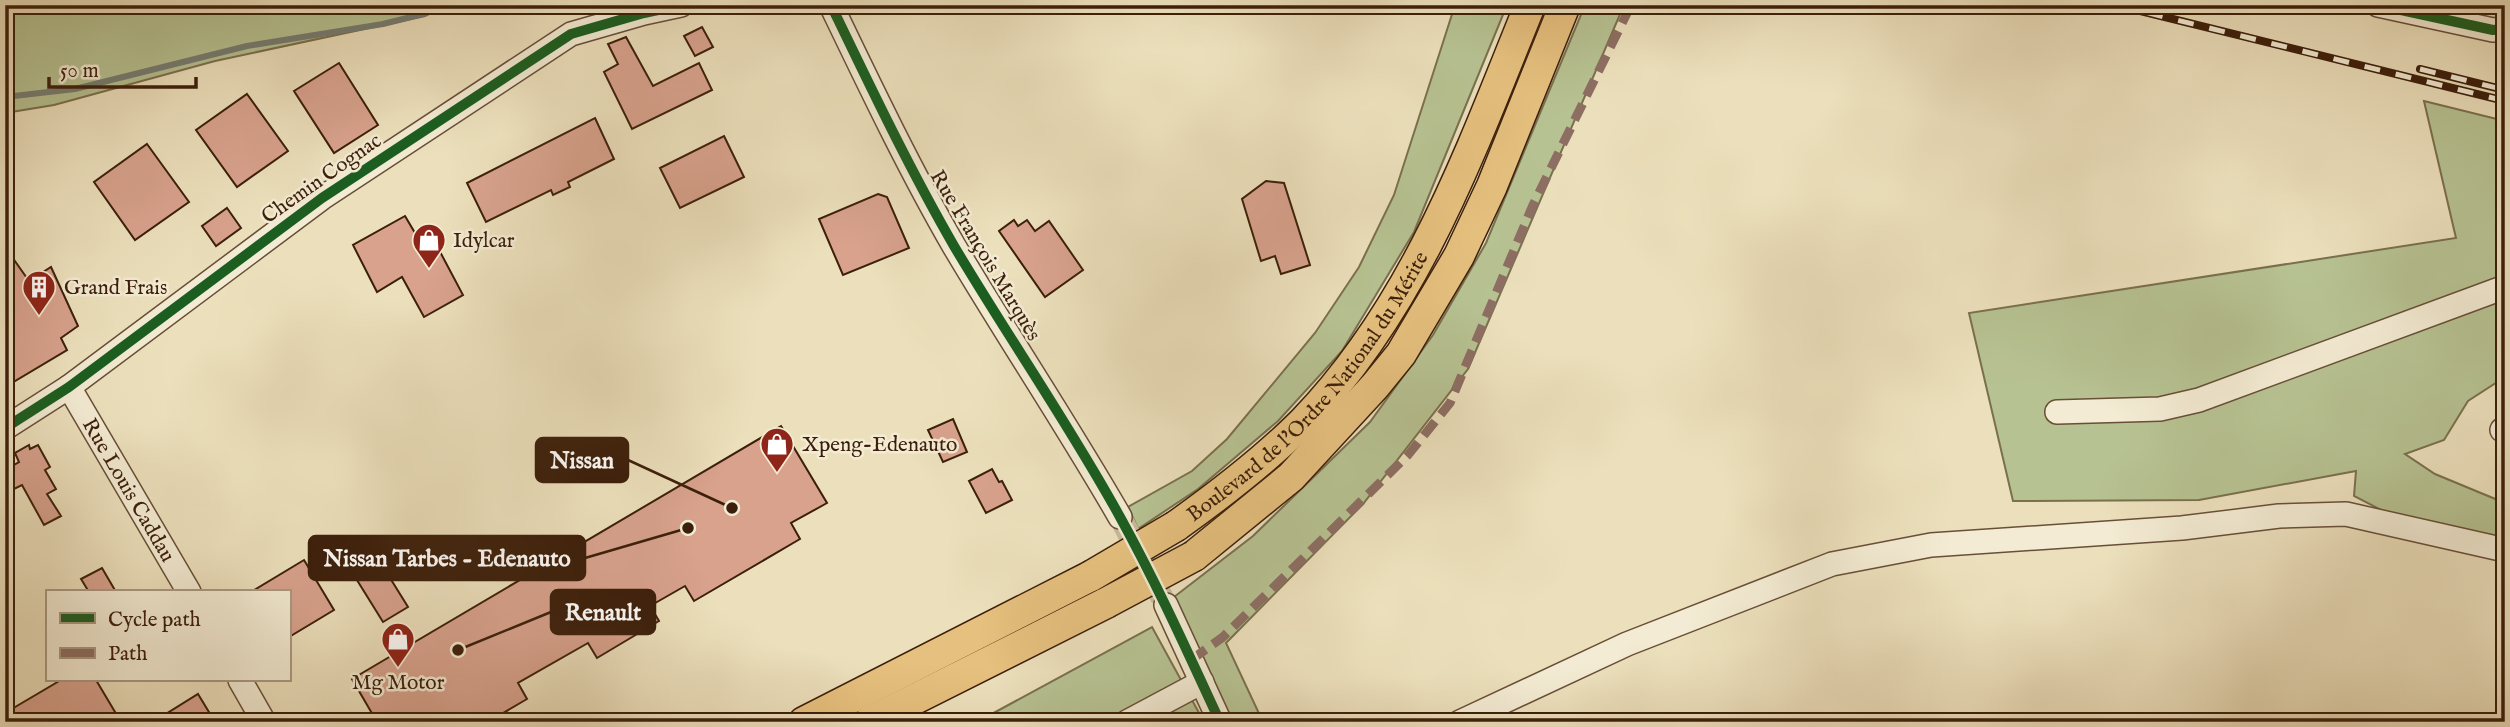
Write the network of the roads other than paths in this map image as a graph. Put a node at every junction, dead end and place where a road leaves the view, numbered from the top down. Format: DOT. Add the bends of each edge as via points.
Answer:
graph roads {
  1 [pos="681,5"];
  2 [pos="831,5"];
  3 [pos="2378,5"];
  4 [pos="1529,8"];
  5 [pos="1562,13"];
  6 [pos="2505,29"];
  7 [pos="2505,287"];
  8 [pos="69,387"];
  9 [pos="2057,412"];
  10 [pos="5,428"];
  11 [pos="1120,517"];
  12 [pos="2505,550"];
  13 [pos="187,590"];
  14 [pos="1166,605"];
  15 [pos="241,682"];
  16 [pos="1202,682"];
  17 [pos="264,722"];
  18 [pos="804,722"];
  19 [pos="869,722"];
  20 [pos="1127,722"];
  21 [pos="1220,722"];
  22 [pos="1460,722"];
  1 -- 8 [label="street, Chemin Cognac" via="571,34 322,198"];
  2 -- 11 [label="street, Rue François Marquès" via="954,245"];
  3 -- 6 [label="street"];
  4 -- 18 [label="main road, Boulevard de l'Ordre National du Mérite, bridge" via="1465,167 1421,258 1387,317 1303,422 1239,481 1176,526 1091,576"];
  5 -- 19 [label="main road, Boulevard de l'Ordre National du Mérite, bridge" via="1459,256 1401,354 1291,478 1194,556"];
  7 -- 9 [label="street" via="2199,400 2160,409"];
  8 -- 10 [label="street, Chemin Cognac"];
  8 -- 13 [label="street, Rue Louis Caddau"];
  12 -- 22 [label="street" via="2346,514 1931,545 1832,564 1627,645"];
  14 -- 16 [label="street"];
  15 -- 17 [label="street"];
  16 -- 20 [label="street"];
  16 -- 21 [label="street"];
}
